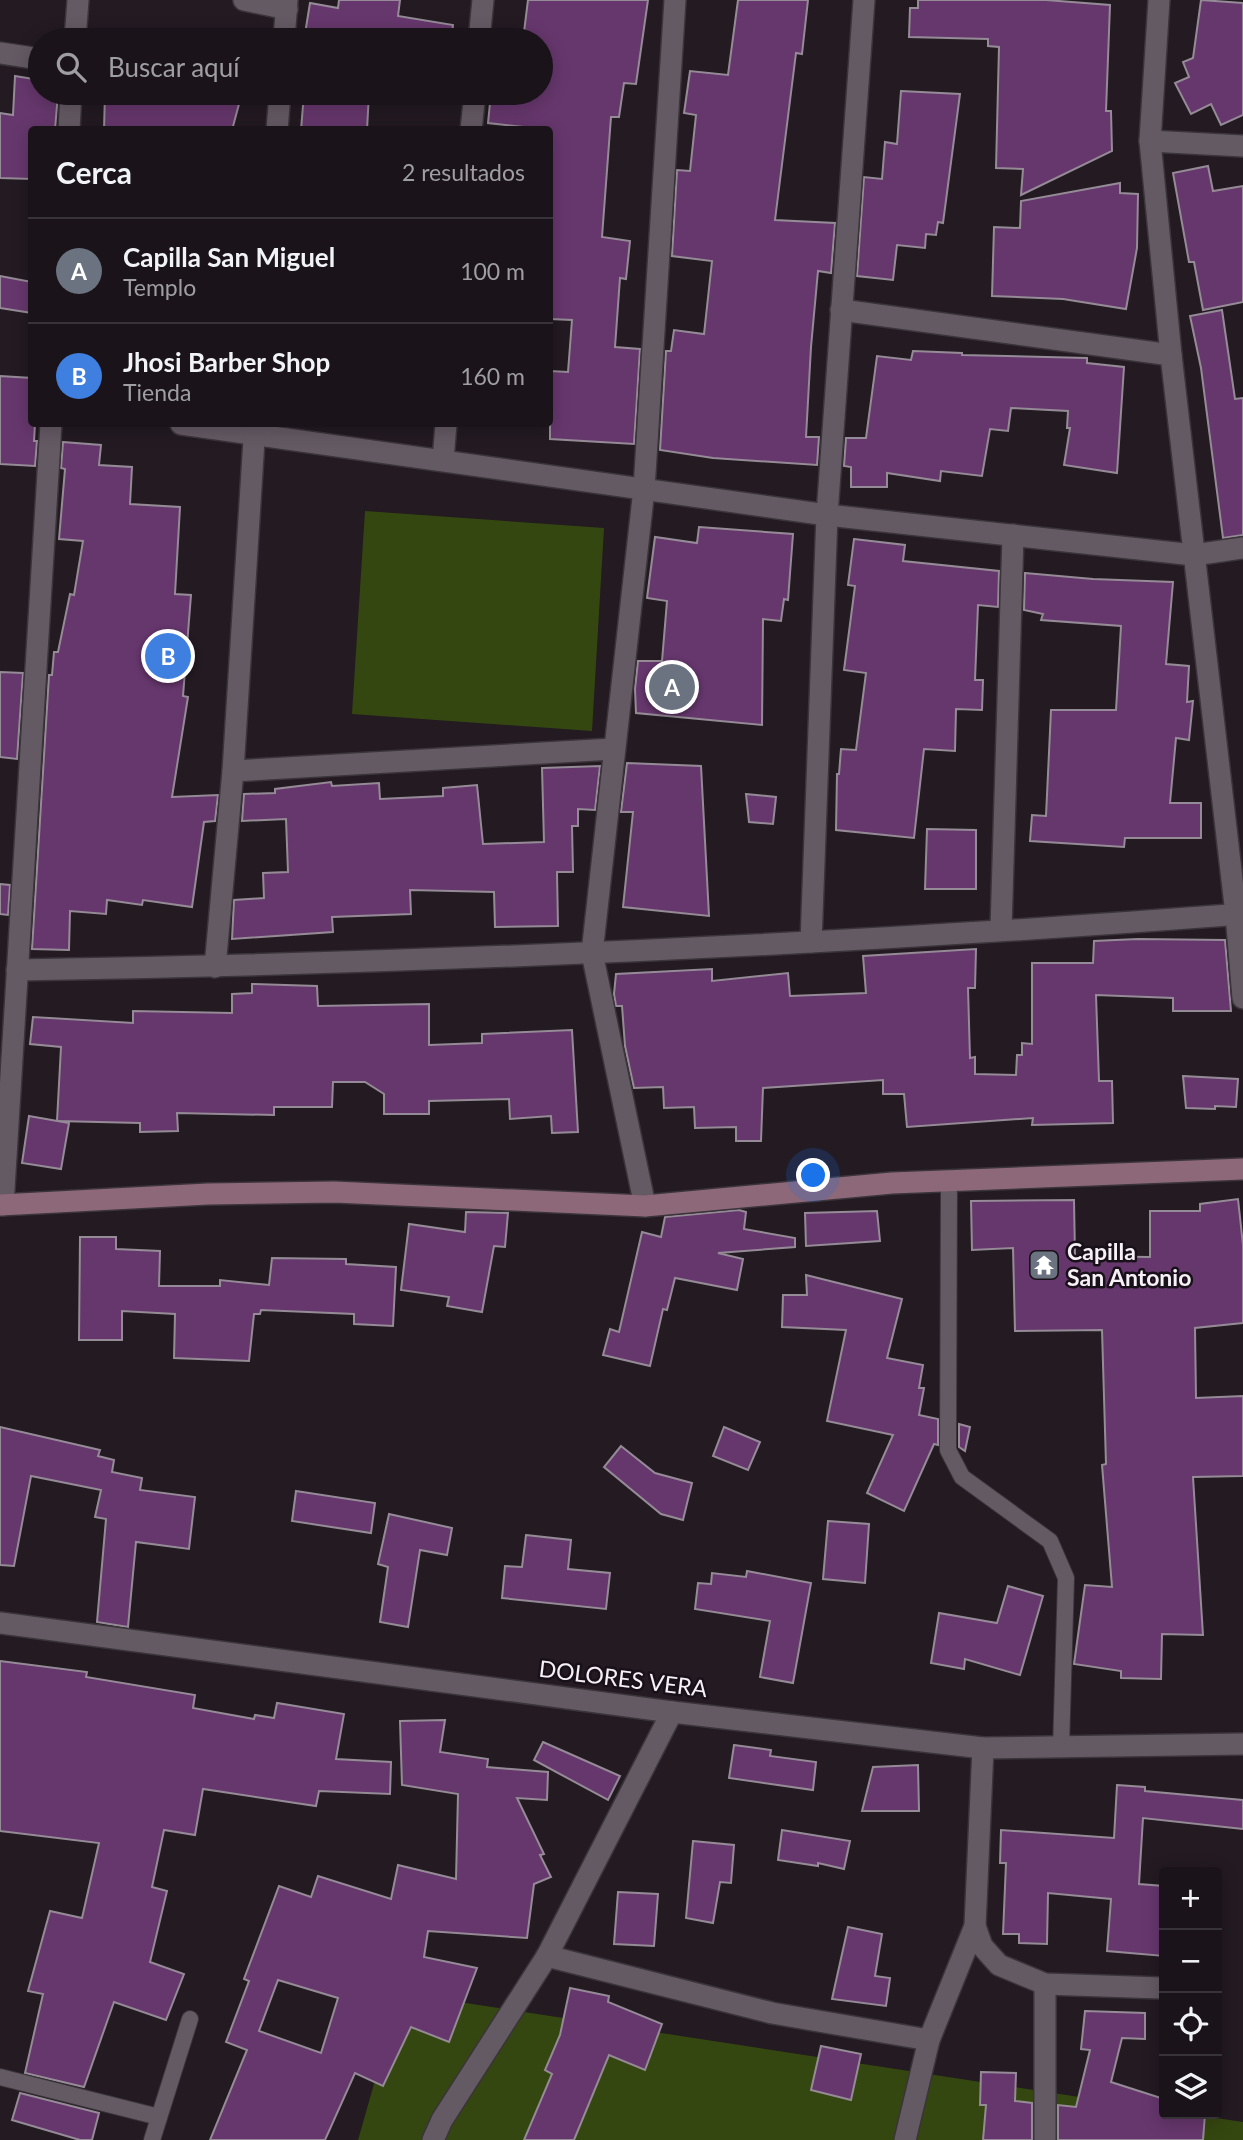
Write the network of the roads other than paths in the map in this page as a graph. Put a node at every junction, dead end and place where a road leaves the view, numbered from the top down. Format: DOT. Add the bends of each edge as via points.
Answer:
graph roads {
  1 [pos="78,0"];
  2 [pos="244,0"];
  3 [pos="482,0"];
  4 [pos="675,0"];
  5 [pos="864,0"];
  6 [pos="1158,0"];
  7 [pos="287,4"];
  8 [pos="76,28"];
  9 [pos="285,28"];
  10 [pos="480,28"];
  11 [pos="0,53"];
  12 [pos="28,57"];
  13 [pos="70,105"];
  14 [pos="279,105"];
  15 [pos="474,105"];
  16 [pos="69,126"];
  17 [pos="277,126"];
  18 [pos="471,126"];
  19 [pos="1150,141"];
  20 [pos="1243,146"];
  21 [pos="841,310"];
  22 [pos="1171,355"];
  23 [pos="51,427"];
  24 [pos="225,427"];
  25 [pos="446,427"];
  26 [pos="255,429"];
  27 [pos="443,460"];
  28 [pos="644,489"];
  29 [pos="827,515"];
  30 [pos="1013,535"];
  31 [pos="1243,548"];
  32 [pos="1194,555"];
  33 [pos="613,749"];
  34 [pos="233,771"];
  35 [pos="1239,914"];
  36 [pos="1001,929"];
  37 [pos="811,942"];
  38 [pos="592,953"];
  39 [pos="215,967"];
  40 [pos="17,971"];
  41 [pos="1243,999"];
  42 [pos="1243,1169"];
  43 [pos="949,1181"];
  44 [pos="1,1205"];
  45 [pos="645,1206"];
  46 [pos="0,1623"];
  47 [pos="672,1712"];
  48 [pos="1243,1744"];
  49 [pos="984,1748"];
  50 [pos="1061,1748"];
  51 [pos="975,1926"];
  52 [pos="547,1956"];
  53 [pos="1045,1984"];
  54 [pos="1159,1988"];
  55 [pos="190,2019"];
  56 [pos="929,2040"];
  57 [pos="0,2077"];
  58 [pos="159,2117"];
  59 [pos="152,2140"];
  60 [pos="433,2140"];
  61 [pos="905,2140"];
  62 [pos="1045,2140"];
  1 -- 8 [label="street"];
  2 -- 7 [label="street"];
  3 -- 10 [label="street"];
  4 -- 28 [label="street"];
  5 -- 21 [label="street"];
  6 -- 19 [label="street"];
  7 -- 9 [label="street"];
  11 -- 12 [label="street"];
  13 -- 16 [label="street"];
  14 -- 17 [label="street"];
  15 -- 18 [label="street"];
  19 -- 20 [label="street"];
  19 -- 22 [label="street"];
  21 -- 22 [label="street"];
  21 -- 29 [label="street"];
  22 -- 32 [label="street"];
  23 -- 40 [label="street"];
  24 -- 26 [label="street"];
  25 -- 27 [label="street"];
  26 -- 27 [label="street"];
  26 -- 34 [label="street"];
  27 -- 28 [label="street"];
  28 -- 29 [label="street"];
  28 -- 33 [label="street"];
  29 -- 30 [label="street"];
  29 -- 37 [label="street"];
  30 -- 32 [label="street"];
  30 -- 36 [label="street"];
  31 -- 32 [label="street"];
  32 -- 35 [label="street"];
  33 -- 34 [label="street"];
  33 -- 38 [label="street"];
  34 -- 39 [label="street"];
  35 -- 36 [label="street"];
  35 -- 41 [label="street"];
  36 -- 37 [label="street"];
  37 -- 38 [label="street"];
  38 -- 39 [label="street"];
  38 -- 45 [label="street"];
  39 -- 40 [label="street"];
  40 -- 44 [label="street"];
  42 -- 43 [label="street"];
  43 -- 45 [label="street"];
  43 -- 50 [label="lane" via="948,1450 962,1477 1050,1541 1066,1578"];
  44 -- 45 [label="street" via="334,1192"];
  46 -- 47 [label="street, DOLORES VERA"];
  47 -- 49 [label="street, DOLORES VERA"];
  47 -- 52 [label="street"];
  48 -- 50 [label="street, DOLORES VERA"];
  49 -- 50 [label="street, DOLORES VERA"];
  49 -- 51 [label="street"];
  51 -- 53 [label="street" via="982,1946 999,1965"];
  51 -- 56 [label="street"];
  52 -- 56 [label="street" via="772,2012"];
  52 -- 60 [label="street"];
  53 -- 54 [label="street"];
  53 -- 62 [label="street"];
  55 -- 58 [label="lane"];
  56 -- 61 [label="street"];
  57 -- 58 [label="lane"];
  58 -- 59 [label="lane"];
}
